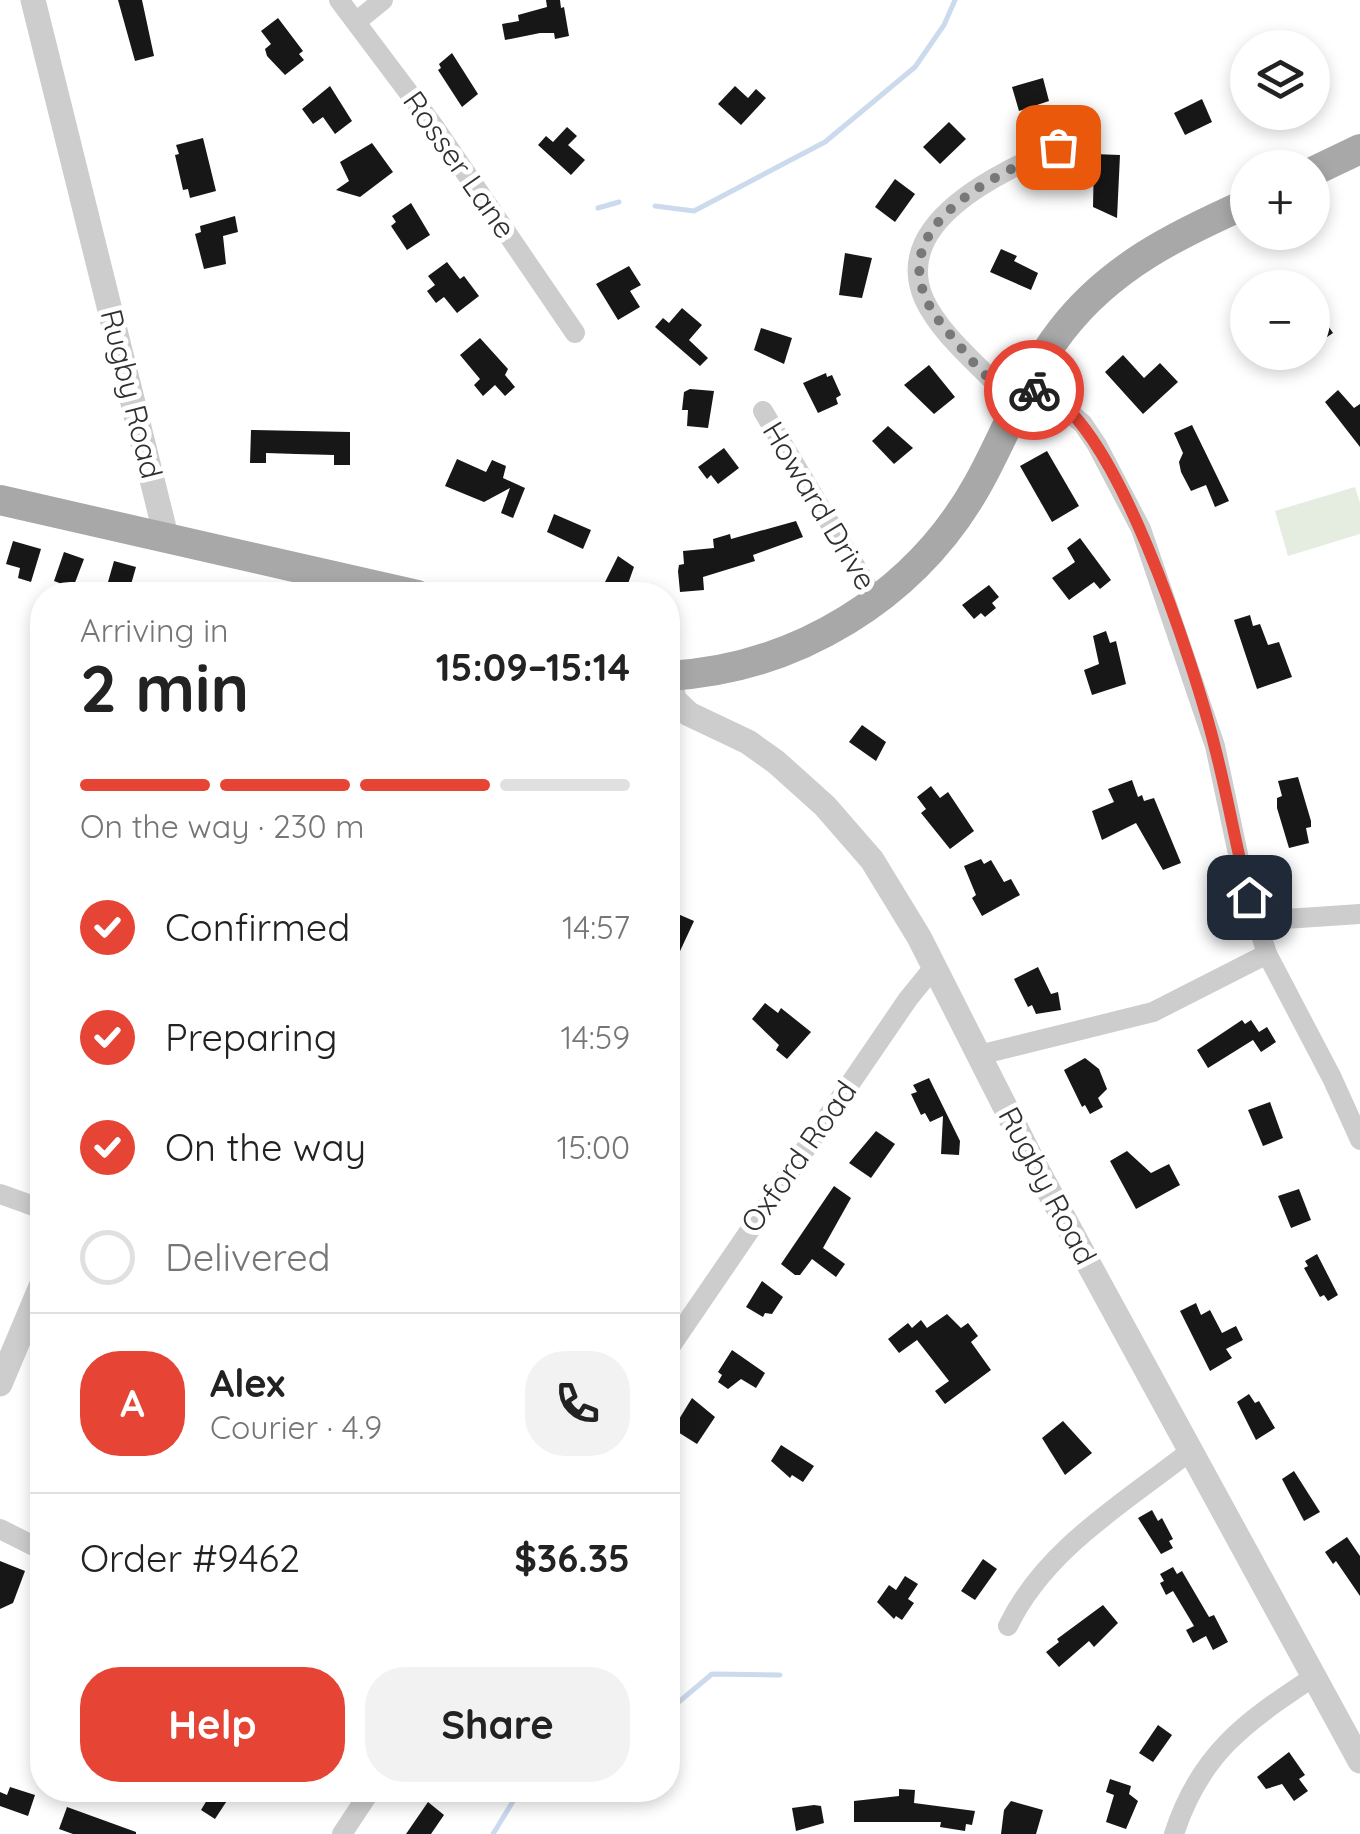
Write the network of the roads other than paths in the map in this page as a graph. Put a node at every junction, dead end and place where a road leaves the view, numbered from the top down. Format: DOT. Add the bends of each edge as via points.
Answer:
graph roads {
  1 [pos="33,0"];
  2 [pos="339,0"];
  3 [pos="383,0"];
  4 [pos="356,22"];
  5 [pos="1058,147"];
  6 [pos="1360,150"];
  7 [pos="1330,164"];
  8 [pos="1230,211"];
  9 [pos="575,333"];
  10 [pos="1027,392"];
  11 [pos="763,411"];
  12 [pos="0,500"];
  13 [pos="167,540"];
  14 [pos="321,582"];
  15 [pos="876,601"];
  16 [pos="680,675"];
  17 [pos="680,706"];
  18 [pos="1360,914"];
  19 [pos="1256,921"];
  20 [pos="1267,954"];
  21 [pos="934,967"];
  22 [pos="979,1055"];
  23 [pos="1360,1140"];
  24 [pos="0,1194"];
  25 [pos="30,1205"];
  26 [pos="30,1313"];
  27 [pos="680,1332"];
  28 [pos="0,1384"];
  29 [pos="1189,1452"];
  30 [pos="0,1529"];
  31 [pos="30,1544"];
  32 [pos="1008,1626"];
  33 [pos="1312,1678"];
  34 [pos="1360,1761"];
  35 [pos="364,1802"];
  36 [pos="342,1834"];
  37 [pos="1174,1834"];
  1 -- 13 [label="street, Rugby Road"];
  2 -- 4 [label="street, Rosser Lane"];
  3 -- 4 [label="street"];
  4 -- 9 [label="street, Rosser Lane"];
  5 -- 10 [label="street" via="963,199 931,230 919,261 920,288 933,315 999,387"];
  6 -- 7 [label="main road"];
  8 -- 10 [label="main road" via="1118,272 1062,330"];
  10 -- 15 [label="main road" via="961,513 920,563"];
  10 -- 19 [label="street" via="1045,392 1083,424 1136,517 1215,746"];
  11 -- 15 [label="street, Howard Drive"];
  12 -- 13 [label="main road"];
  13 -- 14 [label="main road"];
  15 -- 16 [label="main road" via="773,657"];
  17 -- 21 [label="street, Rugby Road" via="776,762 850,832"];
  18 -- 19 [label="street"];
  19 -- 20 [label="street"];
  20 -- 22 [label="street" via="1153,1012"];
  20 -- 23 [label="street"];
  21 -- 22 [label="street, Rugby Road"];
  21 -- 27 [label="street, Oxford Road"];
  22 -- 29 [label="street, Rugby Road"];
  24 -- 25 [label="street"];
  26 -- 28 [label="street"];
  29 -- 32 [label="street" via="1051,1562"];
  29 -- 33 [label="street, Rugby Road"];
  30 -- 31 [label="street"];
  33 -- 34 [label="street, Rugby Road"];
  33 -- 37 [label="street" via="1219,1749 1191,1788"];
  35 -- 36 [label="street"];
}
